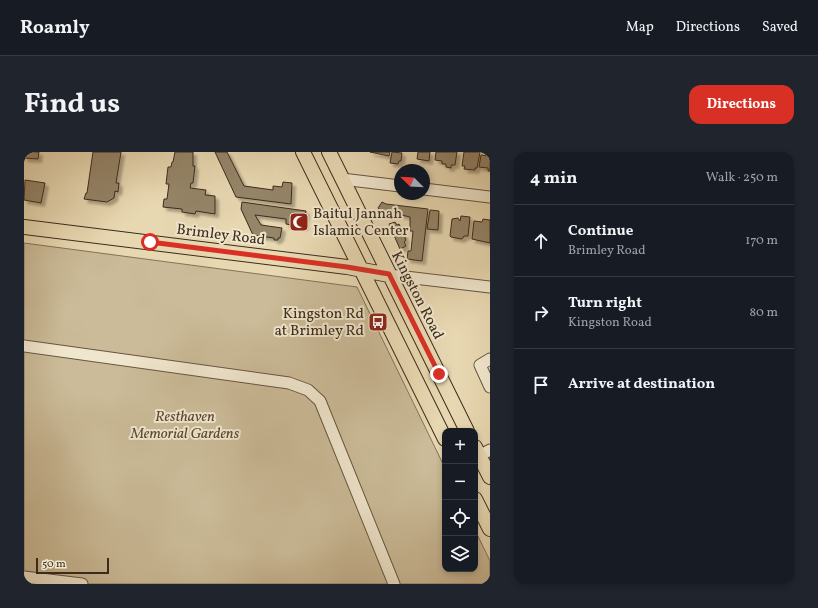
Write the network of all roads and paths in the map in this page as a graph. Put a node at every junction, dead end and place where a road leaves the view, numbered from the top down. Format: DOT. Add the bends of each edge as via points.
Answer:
graph roads {
  1 [pos="303,152"];
  2 [pos="329,152"];
  3 [pos="342,179"];
  4 [pos="394,185"];
  5 [pos="430,189"];
  6 [pos="490,196"];
  7 [pos="24,227"];
  8 [pos="360,269"];
  9 [pos="389,274"];
  10 [pos="490,287"];
  11 [pos="24,346"];
  12 [pos="490,360"];
  13 [pos="490,387"];
  14 [pos="466,428"];
  15 [pos="442,433"];
  16 [pos="481,451"];
  17 [pos="490,477"];
  18 [pos="476,500"];
  19 [pos="490,529"];
  20 [pos="24,577"];
  21 [pos="82,584"];
  22 [pos="394,584"];
  1 -- 8 [label="main road"];
  2 -- 3 [label="main road, Kingston Road"];
  3 -- 4 [label="street"];
  3 -- 9 [label="main road, Kingston Road"];
  5 -- 6 [label="street"];
  7 -- 8 [label="main road, Brimley Road"];
  8 -- 9 [label="main road, Brimley Road"];
  8 -- 15 [label="main road"];
  9 -- 10 [label="street"];
  9 -- 14 [label="main road, Kingston Road"];
  11 -- 22 [label="street" via="289,383 308,390 320,401"];
  12 -- 13 [label="street" via="480,365"];
  16 -- 17 [label="main road"];
  18 -- 19 [label="main road"];
  20 -- 21 [label="street"];
}
